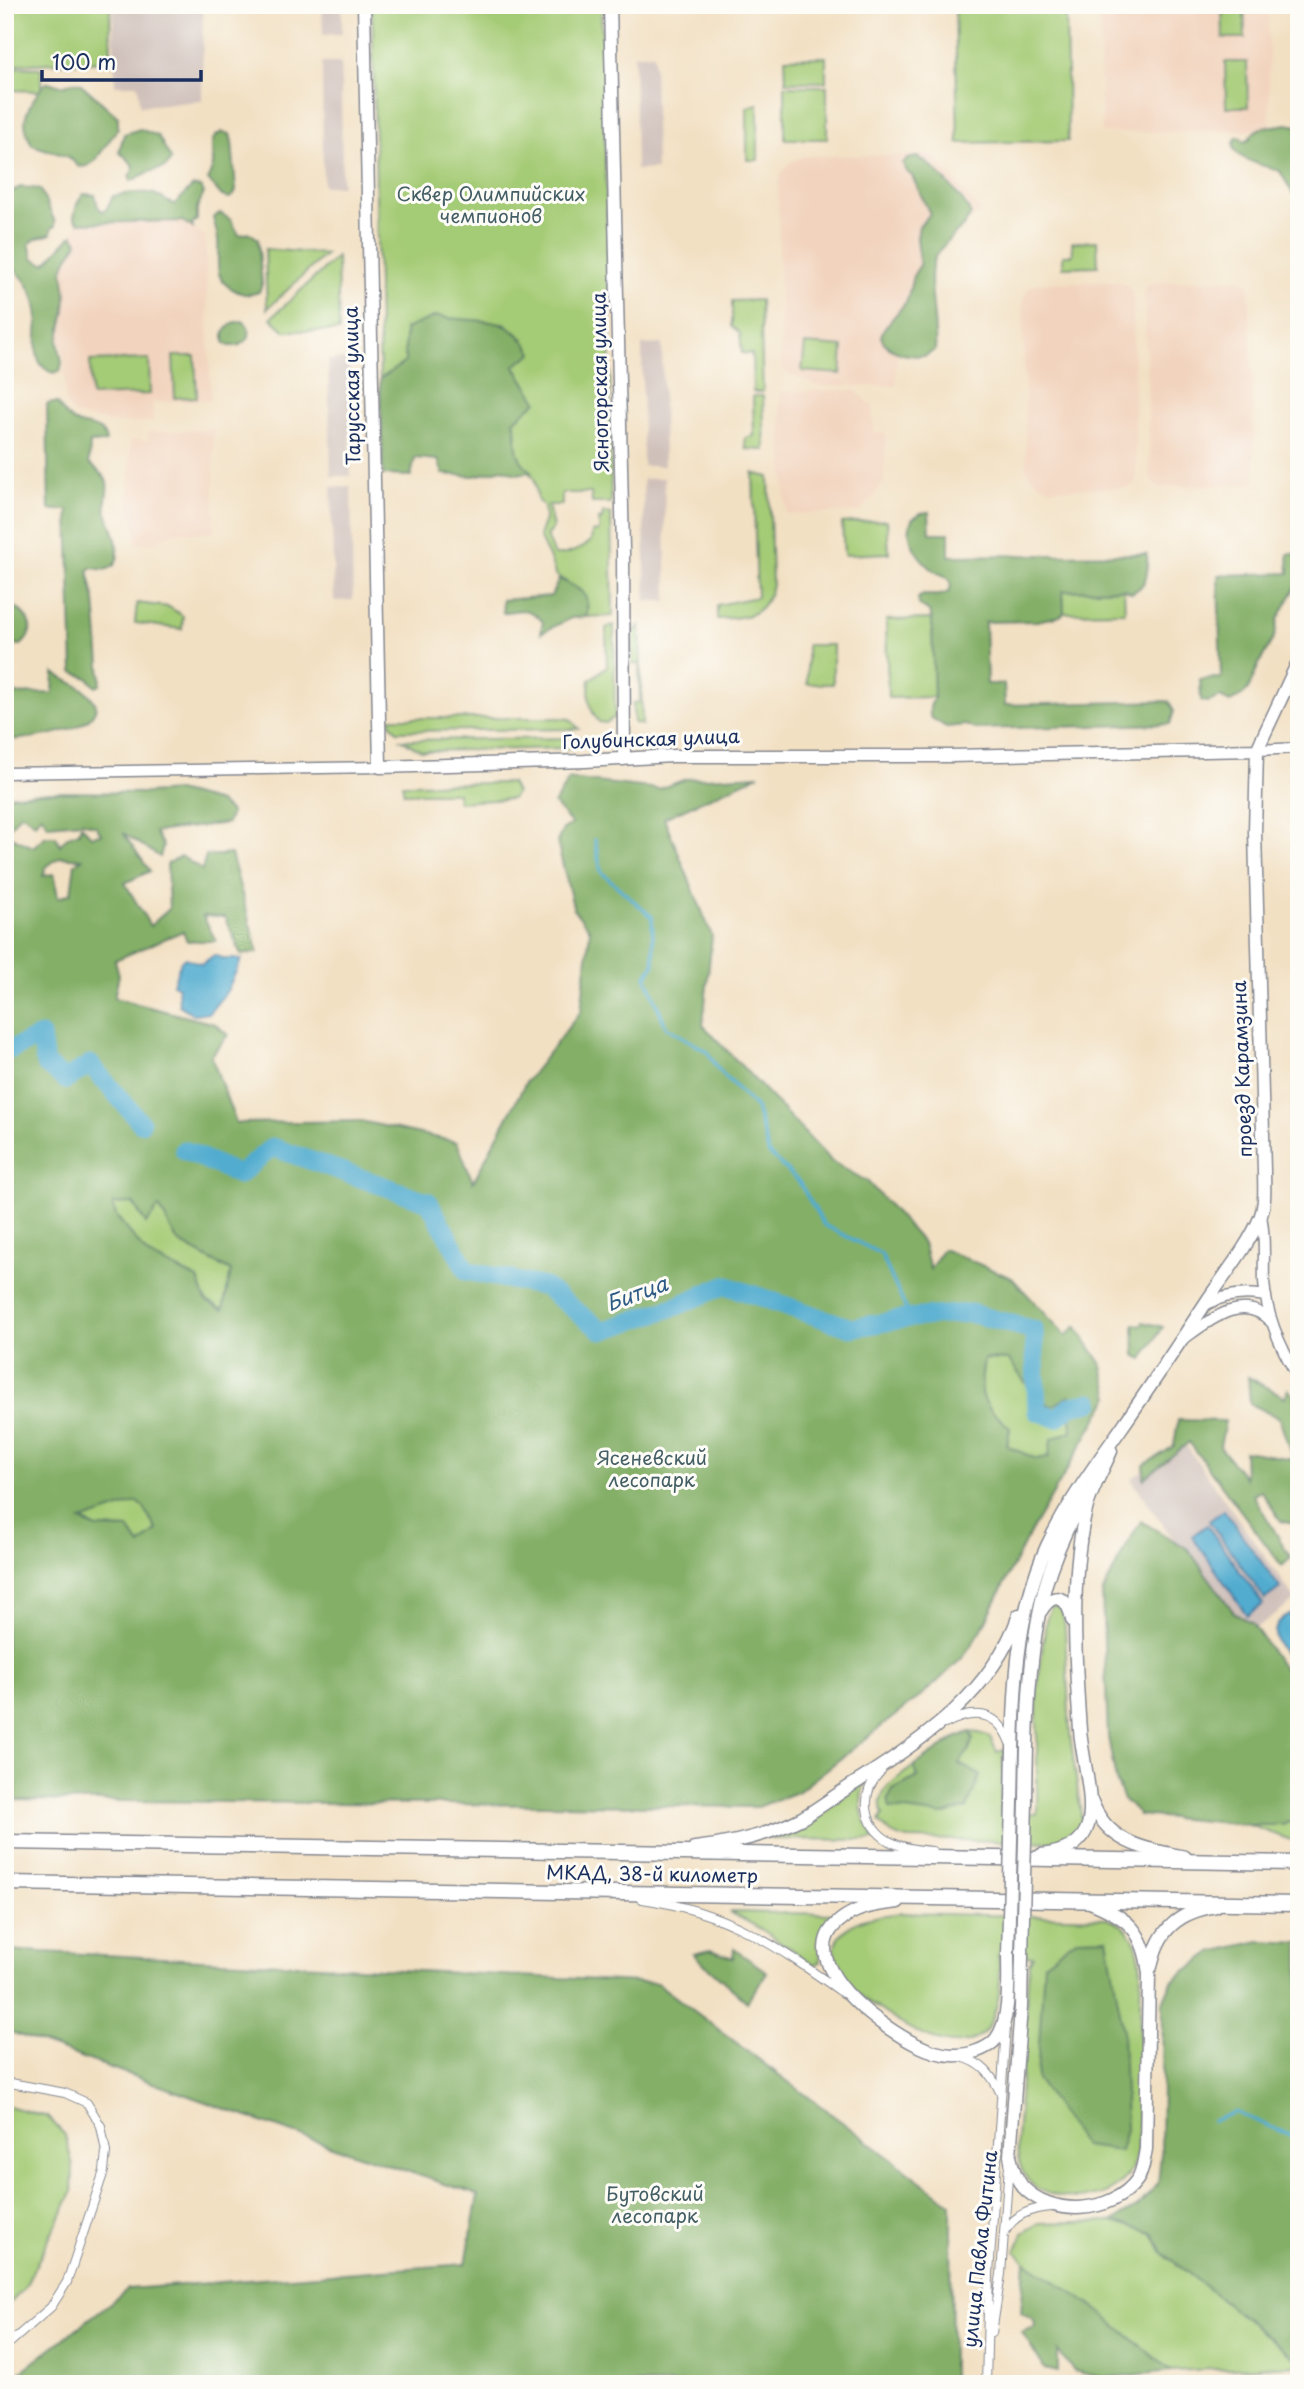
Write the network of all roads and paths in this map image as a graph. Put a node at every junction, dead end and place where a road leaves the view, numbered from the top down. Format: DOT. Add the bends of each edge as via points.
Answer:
graph roads {
  1 [pos="363,5"];
  2 [pos="610,5"];
  3 [pos="1299,660"];
  4 [pos="1299,748"];
  5 [pos="1257,750"];
  6 [pos="624,759"];
  7 [pos="380,767"];
  8 [pos="5,773"];
  9 [pos="1261,1216"];
  10 [pos="1266,1297"];
  11 [pos="1205,1305"];
  12 [pos="1272,1323"];
  13 [pos="1182,1339"];
  14 [pos="1299,1378"];
  15 [pos="1121,1428"];
  16 [pos="1039,1567"];
  17 [pos="1039,1615"];
  18 [pos="1075,1641"];
  19 [pos="933,1731"];
  20 [pos="1013,1751"];
  21 [pos="893,1759"];
  22 [pos="1089,1794"];
  23 [pos="5,1842"];
  24 [pos="651,1852"];
  25 [pos="994,1858"];
  26 [pos="1206,1861"];
  27 [pos="1299,1863"];
  28 [pos="5,1883"];
  29 [pos="594,1893"];
  30 [pos="953,1899"];
  31 [pos="1089,1901"];
  32 [pos="1237,1903"];
  33 [pos="1299,1904"];
  34 [pos="1149,1974"];
  35 [pos="850,1998"];
  36 [pos="1007,2007"];
  37 [pos="951,2055"];
  38 [pos="5,2082"];
  39 [pos="1002,2097"];
  40 [pos="1010,2156"];
  41 [pos="1060,2206"];
  42 [pos="1004,2235"];
  43 [pos="5,2347"];
  44 [pos="986,2374"];
  45 [pos="986,2384"];
  1 -- 7 [label="main road, Тарусская улица"];
  2 -- 6 [label="main road, Ясногорская улица"];
  3 -- 5 [label="main road"];
  4 -- 5 [label="street, Голубинская улица"];
  5 -- 6 [label="main road, Голубинская улица"];
  5 -- 9 [label="main road, проезд Карамзина"];
  6 -- 7 [label="main road, Голубинская улица"];
  7 -- 8 [label="street, Голубинская улица"];
  9 -- 10 [label="street, проезд Карамзина"];
  9 -- 11 [label="main road, улица Павла Фитина"];
  10 -- 11 [label="street" via="1218,1298"];
  10 -- 12 [label="street, проезд Карамзина"];
  11 -- 13 [label="main road, улица Павла Фитина"];
  12 -- 13 [label="street, улица Павла Фитина" via="1264,1313 1238,1309 1210,1320"];
  12 -- 14 [label="street, проезд Карамзина"];
  13 -- 15 [label="main road, улица Павла Фитина"];
  15 -- 16 [label="main road, улица Павла Фитина" via="1062,1515"];
  15 -- 17 [label="main road, улица Павла Фитина" via="1073,1516"];
  15 -- 18 [label="main road" via="1087,1507 1080,1545"];
  16 -- 19 [label="main road" via="996,1663"];
  16 -- 20 [label="main road, улица Павла Фитина" via="1020,1647"];
  17 -- 18 [label="main road" via="1052,1598 1066,1603"];
  17 -- 40 [label="main road, улица Павла Фитина, bridge" via="1030,1694"];
  18 -- 22 [label="main road"];
  19 -- 20 [label="street" via="957,1718 984,1715 1002,1726"];
  19 -- 21 [label="main road"];
  20 -- 36 [label="main road, улица Павла Фитина, bridge"];
  21 -- 24 [label="main road" via="774,1830 714,1846"];
  21 -- 25 [label="street" via="873,1781 866,1798 879,1832 907,1847"];
  22 -- 25 [label="main road" via="1088,1825 1074,1845 1044,1855"];
  22 -- 26 [label="main road" via="1101,1821 1126,1842"];
  23 -- 24 [label="highway, МКАД, 38-й километр"];
  24 -- 25 [label="highway, МКАД, 38-й километр"];
  25 -- 26 [label="highway, МКАД, 38-й километр"];
  26 -- 27 [label="highway, МКАД, 38-й километр"];
  28 -- 29 [label="highway, МКАД, 38-й километр"];
  29 -- 30 [label="highway, МКАД, 38-й километр"];
  29 -- 35 [label="street" via="658,1901 730,1923 762,1938"];
  30 -- 31 [label="highway, МКАД, 38-й километр"];
  30 -- 35 [label="main road" via="876,1905 840,1922 831,1933 826,1955 832,1975"];
  31 -- 32 [label="highway, МКАД, 38-й километр"];
  31 -- 34 [label="main road" via="1131,1925 1147,1954"];
  32 -- 33 [label="highway, МКАД, 38-й километр"];
  32 -- 34 [label="main road" via="1179,1917 1160,1939"];
  34 -- 41 [label="main road" via="1146,2149 1138,2179 1121,2196 1098,2206"];
  35 -- 37 [label="main road" via="900,2035"];
  36 -- 37 [label="main road" via="996,2039 976,2050"];
  36 -- 39 [label="street, улица Павла Фитина"];
  37 -- 39 [label="street" via="980,2064"];
  38 -- 43 [label="street" via="65,2093 87,2104 101,2126 106,2152 104,2171 67,2282 51,2307"];
  39 -- 44 [label="street, улица Павла Фитина"];
  40 -- 41 [label="main road" via="1020,2184 1043,2201"];
  40 -- 42 [label="street, улица Павла Фитина"];
  41 -- 42 [label="street" via="1023,2214"];
  42 -- 44 [label="street, улица Павла Фитина"];
  44 -- 45 [label="street"];
}
